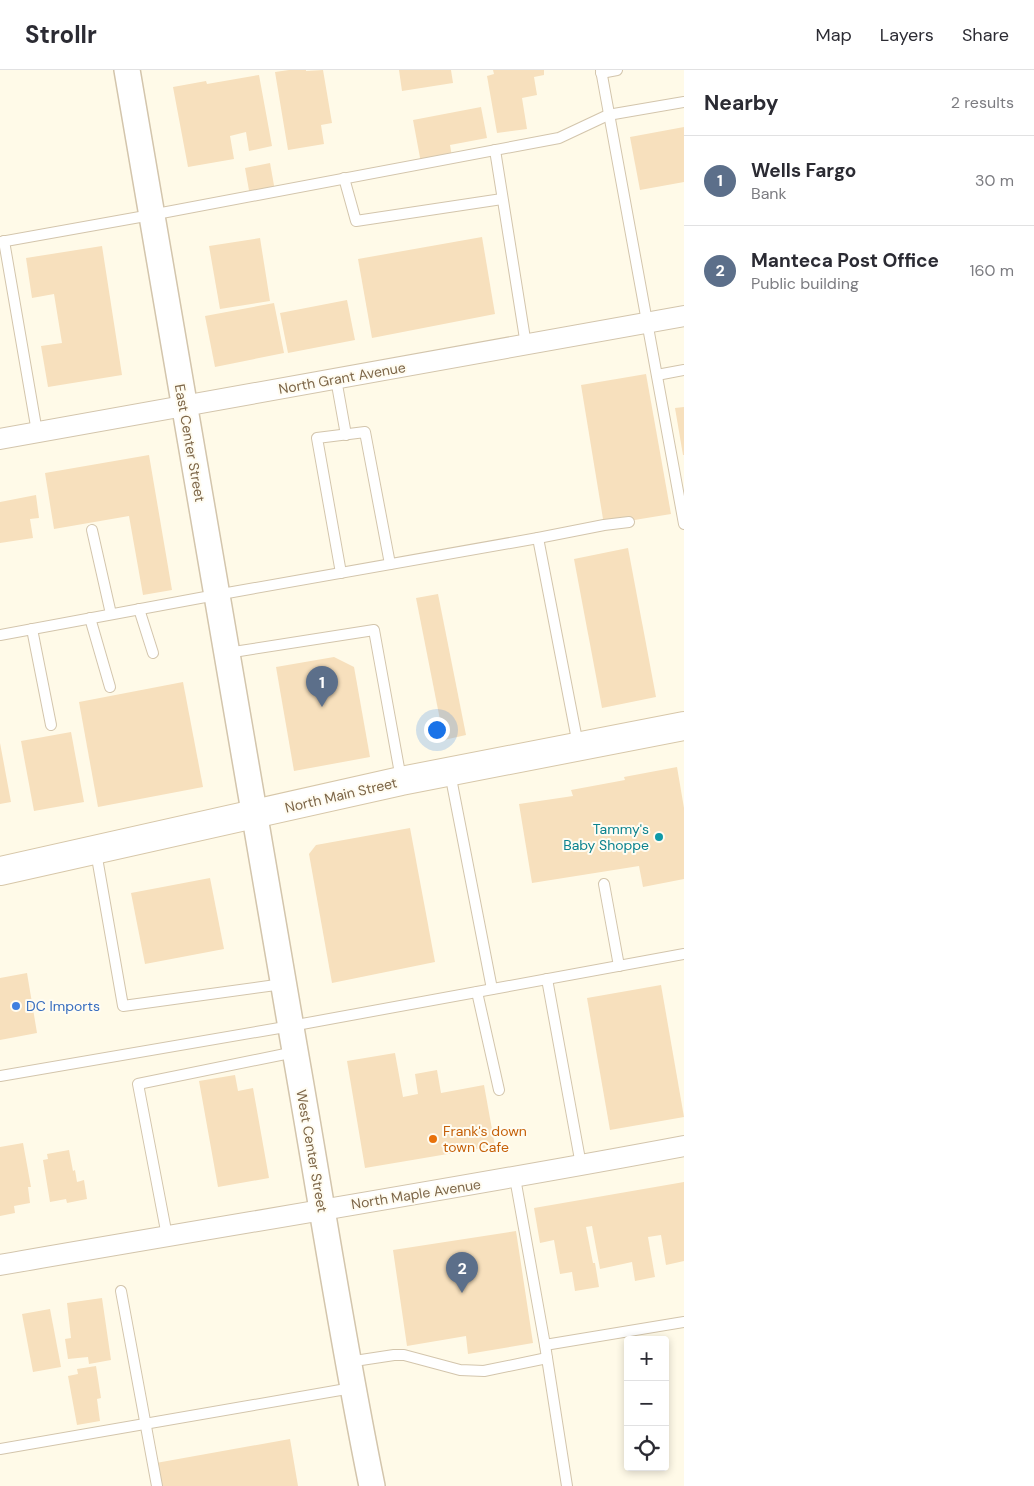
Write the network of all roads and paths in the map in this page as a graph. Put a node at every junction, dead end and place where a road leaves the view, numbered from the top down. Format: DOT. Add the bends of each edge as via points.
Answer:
graph roads {
  1 [pos="127,70"];
  2 [pos="618,70"];
  3 [pos="601,71"];
  4 [pos="684,102"];
  5 [pos="608,115"];
  6 [pos="495,150"];
  7 [pos="344,178"];
  8 [pos="502,199"];
  9 [pos="151,215"];
  10 [pos="2,241"];
  11 [pos="684,316"];
  12 [pos="647,323"];
  13 [pos="526,345"];
  14 [pos="684,370"];
  15 [pos="657,375"];
  16 [pos="336,379"];
  17 [pos="183,406"];
  18 [pos="37,432"];
  19 [pos="346,434"];
  20 [pos="0,439"];
  21 [pos="629,522"];
  22 [pos="684,524"];
  23 [pos="92,530"];
  24 [pos="538,538"];
  25 [pos="390,564"];
  26 [pos="341,573"];
  27 [pos="216,595"];
  28 [pos="139,609"];
  29 [pos="112,614"];
  30 [pos="90,618"];
  31 [pos="32,629"];
  32 [pos="0,635"];
  33 [pos="153,652"];
  34 [pos="226,654"];
  35 [pos="110,687"];
  36 [pos="51,725"];
  37 [pos="684,726"];
  38 [pos="579,746"];
  39 [pos="449,772"];
  40 [pos="401,781"];
  41 [pos="252,815"];
  42 [pos="96,850"];
  43 [pos="0,871"];
  44 [pos="604,884"];
  45 [pos="684,954"];
  46 [pos="619,966"];
  47 [pos="547,979"];
  48 [pos="283,984"];
  49 [pos="492,989"];
  50 [pos="477,992"];
  51 [pos="291,1026"];
  52 [pos="295,1052"];
  53 [pos="0,1076"];
  54 [pos="499,1090"];
  55 [pos="684,1146"];
  56 [pos="581,1166"];
  57 [pos="515,1178"];
  58 [pos="322,1209"];
  59 [pos="167,1236"];
  60 [pos="0,1265"];
  61 [pos="121,1291"];
  62 [pos="684,1322"];
  63 [pos="545,1344"];
  64 [pos="547,1358"];
  65 [pos="348,1362"];
  66 [pos="352,1388"];
  67 [pos="146,1424"];
  68 [pos="0,1449"];
  69 [pos="157,1486"];
  70 [pos="372,1486"];
  71 [pos="567,1486"];
  1 -- 9 [label="street, East Center Street"];
  2 -- 3 [label="lane"];
  3 -- 5 [label="lane"];
  4 -- 5 [label="lane"];
  5 -- 6 [label="lane" via="559,138"];
  5 -- 12 [label="lane"];
  6 -- 7 [label="lane"];
  6 -- 8 [label="lane"];
  7 -- 8 [label="lane" via="356,221"];
  7 -- 9 [label="lane"];
  8 -- 13 [label="lane"];
  9 -- 10 [label="lane"];
  9 -- 17 [label="street, East Center Street"];
  10 -- 18 [label="lane"];
  11 -- 12 [label="street, North Grant Avenue"];
  12 -- 13 [label="street, North Grant Avenue"];
  12 -- 15 [label="lane"];
  13 -- 16 [label="street, North Grant Avenue"];
  14 -- 15 [label="lane"];
  15 -- 22 [label="lane"];
  16 -- 17 [label="street, North Grant Avenue"];
  16 -- 19 [label="lane"];
  17 -- 18 [label="street, North Grant Avenue"];
  17 -- 27 [label="street, East Center Street"];
  18 -- 20 [label="street, North Grant Avenue"];
  19 -- 25 [label="lane" via="365,432"];
  19 -- 26 [label="lane" via="317,438"];
  21 -- 24 [label="lane"];
  23 -- 29 [label="lane"];
  24 -- 25 [label="lane"];
  24 -- 38 [label="lane"];
  25 -- 26 [label="lane"];
  26 -- 27 [label="lane"];
  27 -- 28 [label="lane"];
  27 -- 34 [label="street, East Center Street"];
  28 -- 29 [label="lane"];
  28 -- 33 [label="lane"];
  29 -- 30 [label="lane"];
  30 -- 31 [label="lane"];
  30 -- 35 [label="lane"];
  31 -- 32 [label="lane"];
  31 -- 36 [label="lane"];
  34 -- 40 [label="lane" via="374,630"];
  34 -- 41 [label="street, East Center Street"];
  37 -- 38 [label="main road, North Main Street"];
  38 -- 39 [label="main road, North Main Street"];
  39 -- 40 [label="main road, North Main Street"];
  39 -- 49 [label="lane"];
  40 -- 41 [label="main road, North Main Street"];
  41 -- 42 [label="main road, North Main Street"];
  41 -- 48 [label="street, West Center Street"];
  42 -- 43 [label="main road, North Main Street"];
  42 -- 48 [label="lane" via="123,1006"];
  44 -- 46 [label="lane"];
  45 -- 46 [label="lane"];
  46 -- 47 [label="lane"];
  47 -- 49 [label="lane"];
  47 -- 56 [label="lane"];
  48 -- 51 [label="street, West Center Street"];
  49 -- 50 [label="lane"];
  50 -- 51 [label="lane"];
  50 -- 54 [label="lane"];
  51 -- 52 [label="street, West Center Street"];
  51 -- 53 [label="lane"];
  52 -- 58 [label="street, West Center Street"];
  52 -- 59 [label="lane" via="138,1084"];
  55 -- 56 [label="street, North Maple Avenue"];
  56 -- 57 [label="street, North Maple Avenue"];
  57 -- 58 [label="street, North Maple Avenue"];
  57 -- 63 [label="lane"];
  58 -- 59 [label="street, North Maple Avenue"];
  58 -- 65 [label="street, West Center Street"];
  59 -- 60 [label="street, North Maple Avenue"];
  61 -- 67 [label="lane"];
  62 -- 63 [label="lane"];
  63 -- 64 [label="lane"];
  64 -- 65 [label="lane" via="484,1371 460,1370 404,1355"];
  64 -- 71 [label="lane"];
  65 -- 66 [label="street, West Center Street"];
  66 -- 67 [label="lane"];
  66 -- 70 [label="street, West Center Street"];
  67 -- 68 [label="lane"];
  67 -- 69 [label="lane"];
}
